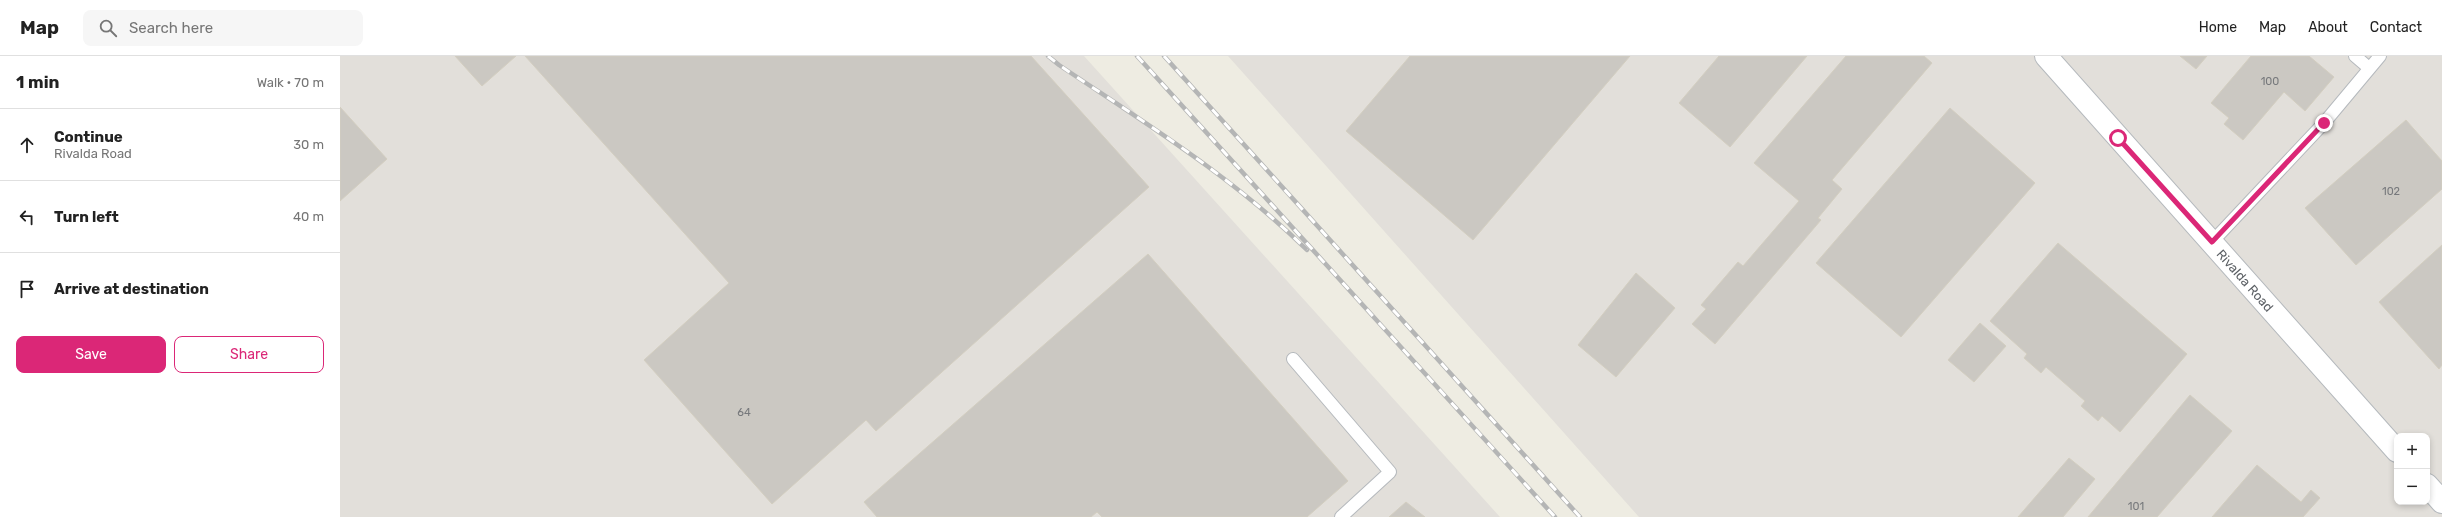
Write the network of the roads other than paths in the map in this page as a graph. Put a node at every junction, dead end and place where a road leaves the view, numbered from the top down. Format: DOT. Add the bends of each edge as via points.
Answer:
graph roads {
  1 [pos="2046,56"];
  2 [pos="2355,56"];
  3 [pos="2380,56"];
  4 [pos="2369,68"];
  5 [pos="2212,242"];
  6 [pos="1293,359"];
  7 [pos="2394,448"];
  8 [pos="2430,488"];
  9 [pos="2442,502"];
  10 [pos="1341,517"];
  1 -- 5 [label="street, Rivalda Road"];
  2 -- 4 [label="lane"];
  3 -- 4 [label="lane"];
  4 -- 5 [label="lane" via="2324,123"];
  5 -- 7 [label="street, Rivalda Road"];
  6 -- 10 [label="lane" via="1390,472"];
  8 -- 9 [label="street"];
}
